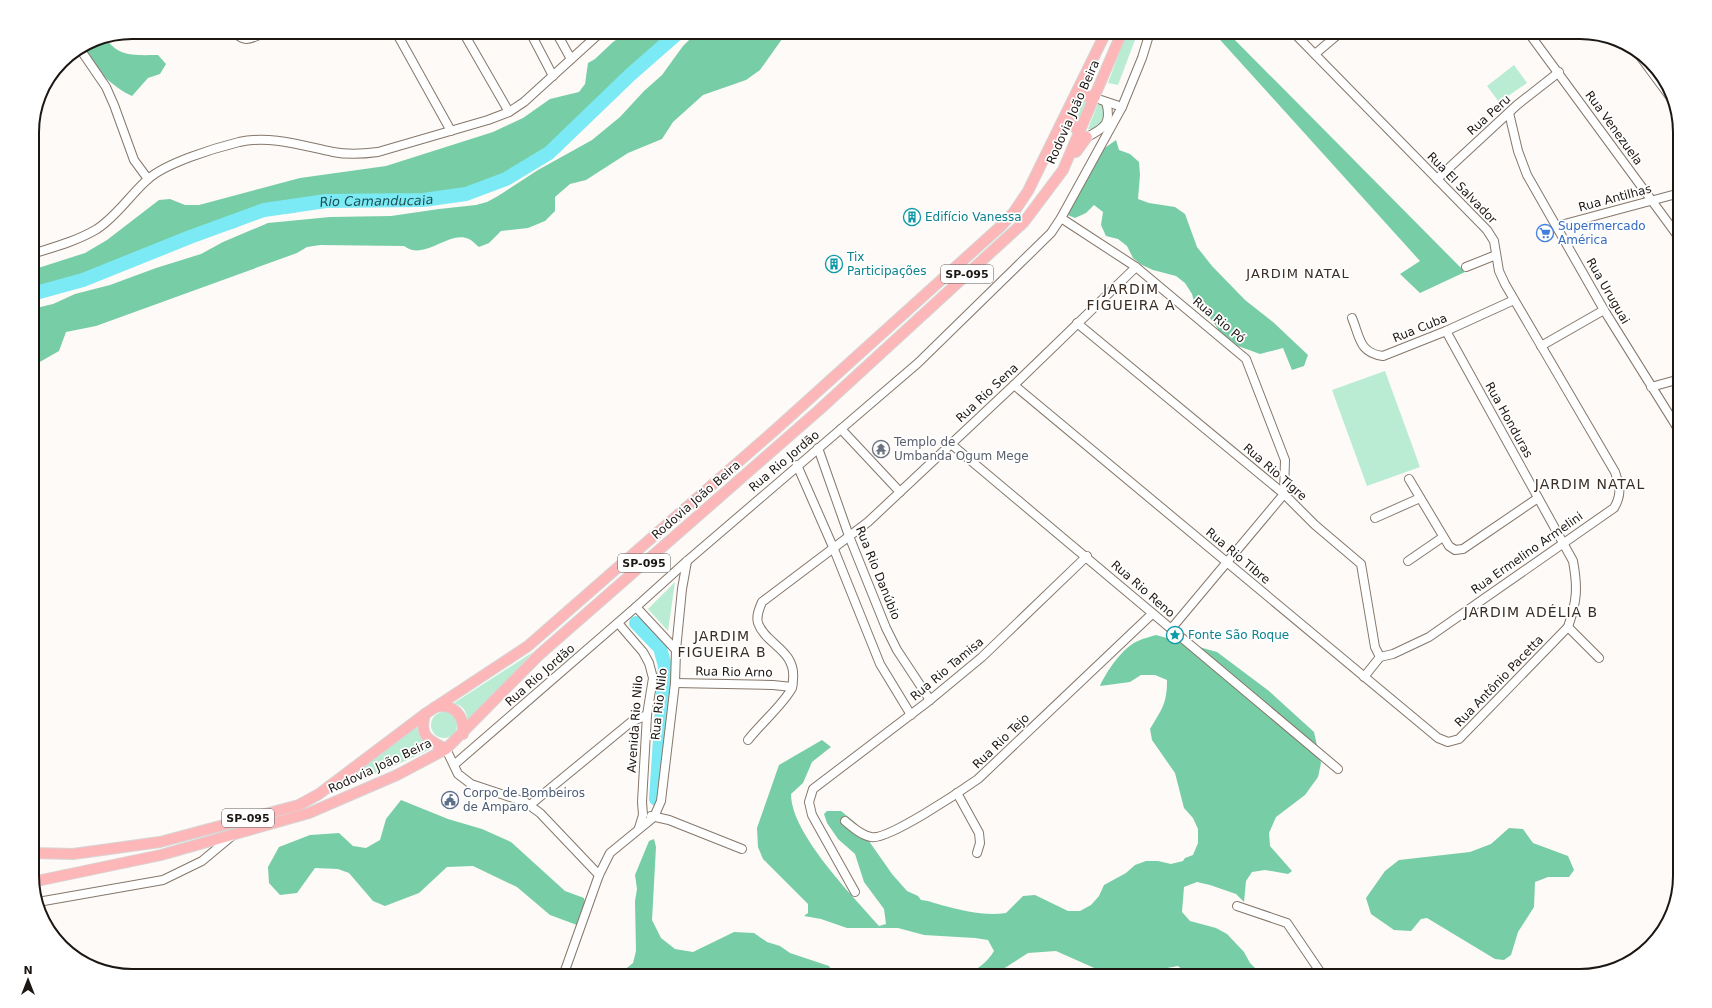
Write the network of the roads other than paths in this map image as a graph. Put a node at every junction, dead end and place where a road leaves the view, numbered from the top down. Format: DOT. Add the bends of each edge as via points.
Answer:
graph roads {
  1 [pos="400,39"];
  2 [pos="467,39"];
  3 [pos="534,39"];
  4 [pos="560,39"];
  5 [pos="593,39"];
  6 [pos="1103,39"];
  7 [pos="1119,39"];
  8 [pos="1148,39"];
  9 [pos="1300,39"];
  10 [pos="1332,39"];
  11 [pos="1533,39"];
  12 [pos="83,53"];
  13 [pos="1314,54"];
  14 [pos="571,59"];
  15 [pos="1559,72"];
  16 [pos="553,76"];
  17 [pos="1076,95"];
  18 [pos="1095,97"];
  19 [pos="1106,102"];
  20 [pos="1122,107"];
  21 [pos="509,112"];
  22 [pos="1509,113"];
  23 [pos="1065,116"];
  24 [pos="451,131"];
  25 [pos="1084,134"];
  26 [pos="1098,150"];
  27 [pos="148,179"];
  28 [pos="1437,179"];
  29 [pos="1673,195"];
  30 [pos="1652,200"];
  31 [pos="1061,218"];
  32 [pos="1556,226"];
  33 [pos="1673,229"];
  34 [pos="39,252"];
  35 [pos="1496,256"];
  36 [pos="1136,266"];
  37 [pos="1466,267"];
  38 [pos="1514,300"];
  39 [pos="1604,310"];
  40 [pos="1352,318"];
  41 [pos="1077,323"];
  42 [pos="1446,330"];
  43 [pos="1541,346"];
  44 [pos="1673,380"];
  45 [pos="1014,385"];
  46 [pos="1651,386"];
  47 [pos="1673,421"];
  48 [pos="841,429"];
  49 [pos="951,444"];
  50 [pos="818,448"];
  51 [pos="797,466"];
  52 [pos="1409,479"];
  53 [pos="900,492"];
  54 [pos="1284,494"];
  55 [pos="1620,497"];
  56 [pos="1420,498"];
  57 [pos="1538,498"];
  58 [pos="1376,518"];
  59 [pos="849,536"];
  60 [pos="1443,537"];
  61 [pos="1563,542"];
  62 [pos="833,547"];
  63 [pos="1087,556"];
  64 [pos="687,561"];
  65 [pos="1408,561"];
  66 [pos="1227,562"];
  67 [pos="636,607"];
  68 [pos="1152,614"];
  69 [pos="618,623"];
  70 [pos="1568,627"];
  71 [pos="1171,629"];
  72 [pos="676,650"];
  73 [pos="1380,657"];
  74 [pos="1599,658"];
  75 [pos="1364,677"];
  76 [pos="675,683"];
  77 [pos="792,687"];
  78 [pos="930,700"];
  79 [pos="435,707"];
  80 [pos="425,714"];
  81 [pos="647,715"];
  82 [pos="911,715"];
  83 [pos="463,734"];
  84 [pos="748,740"];
  85 [pos="1448,742"];
  86 [pos="446,749"];
  87 [pos="455,764"];
  88 [pos="1338,769"];
  89 [pos="957,794"];
  90 [pos="530,805"];
  91 [pos="643,815"];
  92 [pos="654,817"];
  93 [pos="844,821"];
  94 [pos="639,828"];
  95 [pos="235,834"];
  96 [pos="742,849"];
  97 [pos="39,852"];
  98 [pos="977,853"];
  99 [pos="599,875"];
  100 [pos="39,881"];
  101 [pos="855,892"];
  102 [pos="42,901"];
  103 [pos="1237,906"];
  104 [pos="565,969"];
  105 [pos="1318,969"];
  1 -- 24 [label="street"];
  2 -- 21 [label="street"];
  3 -- 16 [label="street"];
  4 -- 14 [label="street"];
  5 -- 14 [label="street"];
  6 -- 17 [label="main road, Rodovia João Beira / SP-095"];
  7 -- 18 [label="main road, Rodovia João Beira / SP-095"];
  8 -- 20 [label="street, Rua Rio Jordão"];
  9 -- 13 [label="street, Rua El Salvador"];
  10 -- 13 [label="street"];
  11 -- 15 [label="street, Rua Venezuela"];
  12 -- 27 [label="street" via="106,86 134,160"];
  13 -- 28 [label="street, Rua El Salvador"];
  14 -- 16 [label="street"];
  15 -- 22 [label="street, Rua Peru"];
  15 -- 30 [label="street, Rua Venezuela"];
  16 -- 21 [label="street"];
  17 -- 18 [label="main road"];
  17 -- 23 [label="main road, Rodovia João Beira / SP-095"];
  18 -- 19 [label="street"];
  18 -- 25 [label="main road, Rodovia João Beira / SP-095"];
  19 -- 20 [label="street"];
  19 -- 25 [label="street" via="1108,122 1101,130"];
  20 -- 26 [label="street, Rua Rio Jordão"];
  21 -- 24 [label="street"];
  22 -- 28 [label="street, Rua Peru"];
  22 -- 32 [label="street, Rua Uruguai" via="1527,175"];
  23 -- 25 [label="main road"];
  23 -- 79 [label="main road, Rodovia João Beira / SP-095" via="1028,191 1001,226 775,430 528,646"];
  24 -- 27 [label="street" via="378,152 359,154 334,152 298,143 268,140 241,142 176,163"];
  25 -- 26 [label="street"];
  25 -- 83 [label="main road, Rodovia João Beira / SP-095" via="1063,170 1024,222 820,410 539,655"];
  26 -- 31 [label="street, Rua Rio Jordão"];
  27 -- 34 [label="street" via="99,228 77,240"];
  28 -- 35 [label="street, Rua El Salvador" via="1487,230 1494,241"];
  29 -- 30 [label="street, Rua Antilhas"];
  30 -- 32 [label="street, Rua Antilhas"];
  30 -- 33 [label="street, Rua Venezuela"];
  31 -- 36 [label="street, Rua Rio Pó"];
  31 -- 48 [label="street, Rua Rio Jordão" via="1051,233 918,363"];
  32 -- 39 [label="street, Rua Uruguai"];
  35 -- 37 [label="street"];
  35 -- 38 [label="street, Rua El Salvador" via="1499,271"];
  36 -- 41 [label="street, Rua Rio Sena"];
  36 -- 54 [label="street, Rua Rio Pó" via="1246,359 1285,460"];
  38 -- 42 [label="street, Rua Cuba"];
  38 -- 43 [label="street, Rua El Salvador"];
  39 -- 43 [label="street"];
  39 -- 46 [label="street, Rua Uruguai"];
  40 -- 42 [label="street, Rua Cuba" via="1363,347 1372,354 1383,356"];
  41 -- 45 [label="street, Rua Rio Sena"];
  41 -- 54 [label="street, Rua Rio Tigre"];
  42 -- 57 [label="street, Rua Honduras"];
  43 -- 55 [label="street, Rua El Salvador" via="1615,472"];
  44 -- 46 [label="street"];
  45 -- 49 [label="street, Rua Rio Sena"];
  45 -- 66 [label="street, Rua Rio Tibre"];
  46 -- 47 [label="street, Rua Uruguai"];
  48 -- 50 [label="street, Rua Rio Jordão"];
  48 -- 53 [label="street"];
  49 -- 53 [label="street, Rua Rio Sena"];
  49 -- 63 [label="street, Rua Rio Reno"];
  50 -- 51 [label="street, Rua Rio Jordão"];
  50 -- 59 [label="street, Rua Rio Danúbio"];
  51 -- 62 [label="street"];
  51 -- 64 [label="street, Rua Rio Jordão"];
  52 -- 56 [label="street"];
  53 -- 59 [label="street, Rua Rio Sena"];
  54 -- 66 [label="street"];
  54 -- 73 [label="street, Rua Rio Tigre" via="1315,525 1362,564 1375,647"];
  55 -- 61 [label="street, Rua Ermelino Armelini" via="1614,508"];
  56 -- 58 [label="street"];
  56 -- 60 [label="street"];
  57 -- 60 [label="street" via="1463,549 1455,550"];
  57 -- 61 [label="street, Rua Honduras"];
  59 -- 62 [label="street, Rua Rio Sena"];
  59 -- 78 [label="street, Rua Rio Danúbio" via="886,628 897,650"];
  60 -- 65 [label="street"];
  61 -- 70 [label="street, Rua Antônio Pacetta" via="1573,561 1577,581 1576,606"];
  61 -- 73 [label="street, Rua Ermelino Armelini" via="1429,637 1393,654"];
  62 -- 77 [label="street, Rua Rio Sena" via="762,602 758,613 758,623 784,651 790,663 794,673"];
  62 -- 82 [label="street" via="880,664"];
  63 -- 68 [label="street, Rua Rio Reno"];
  63 -- 78 [label="street, Rua Rio Tamisa" via="982,657"];
  64 -- 67 [label="street, Rua Rio Jordão"];
  64 -- 72 [label="street, Rua Rio Nilo"];
  66 -- 71 [label="street"];
  66 -- 75 [label="street, Rua Rio Tibre"];
  67 -- 69 [label="street, Rua Rio Jordão"];
  67 -- 72 [label="street"];
  68 -- 71 [label="street, Rua Rio Reno"];
  68 -- 89 [label="street, Rua Rio Tejo" via="978,779"];
  69 -- 81 [label="street, Avenida Rio Nilo" via="649,663 653,678"];
  69 -- 87 [label="street, Rua Rio Jordão"];
  70 -- 74 [label="street"];
  70 -- 85 [label="street, Rua Antônio Pacetta" via="1459,740"];
  71 -- 88 [label="street, Rua Rio Reno"];
  72 -- 76 [label="street, Rua Rio Nilo"];
  73 -- 75 [label="street"];
  75 -- 85 [label="street, Rua Rio Tibre" via="1438,738"];
  76 -- 77 [label="street, Rua Rio Arno"];
  76 -- 92 [label="street, Rua Rio Nilo" via="661,801"];
  77 -- 84 [label="street" via="782,703"];
  78 -- 82 [label="street, Rua Rio Tamisa"];
  79 -- 80 [label="main road, Rodovia João Beira / SP-095"];
  79 -- 83 [label="main road" via="450,707 457,711 462,718"];
  80 -- 86 [label="main road" via="423,729 426,736 431,742"];
  80 -- 97 [label="main road, Rodovia João Beira / SP-095" via="319,794 299,804 160,842 73,854"];
  81 -- 90 [label="street" via="631,722"];
  81 -- 91 [label="street, Avenida Rio Nilo"];
  82 -- 101 [label="street, Rua Rio Tamisa" via="814,789 809,802 812,815"];
  83 -- 86 [label="main road, Rodovia João Beira / SP-095"];
  86 -- 87 [label="street"];
  86 -- 95 [label="main road, Rodovia João Beira / SP-095" via="309,813"];
  87 -- 90 [label="street" via="458,774 471,784"];
  89 -- 93 [label="street, Rua Rio Tejo" via="881,837 871,838"];
  89 -- 98 [label="street" via="979,834"];
  90 -- 99 [label="street"];
  91 -- 92 [label="street"];
  91 -- 94 [label="street, Avenida Rio Nilo"];
  92 -- 94 [label="street"];
  92 -- 96 [label="street" via="669,820"];
  94 -- 99 [label="street" via="610,853"];
  95 -- 100 [label="main road, Rodovia João Beira / SP-095" via="161,855"];
  95 -- 102 [label="street" via="202,861 163,880"];
  99 -- 104 [label="street"];
  103 -- 105 [label="street" via="1287,923"];
}
